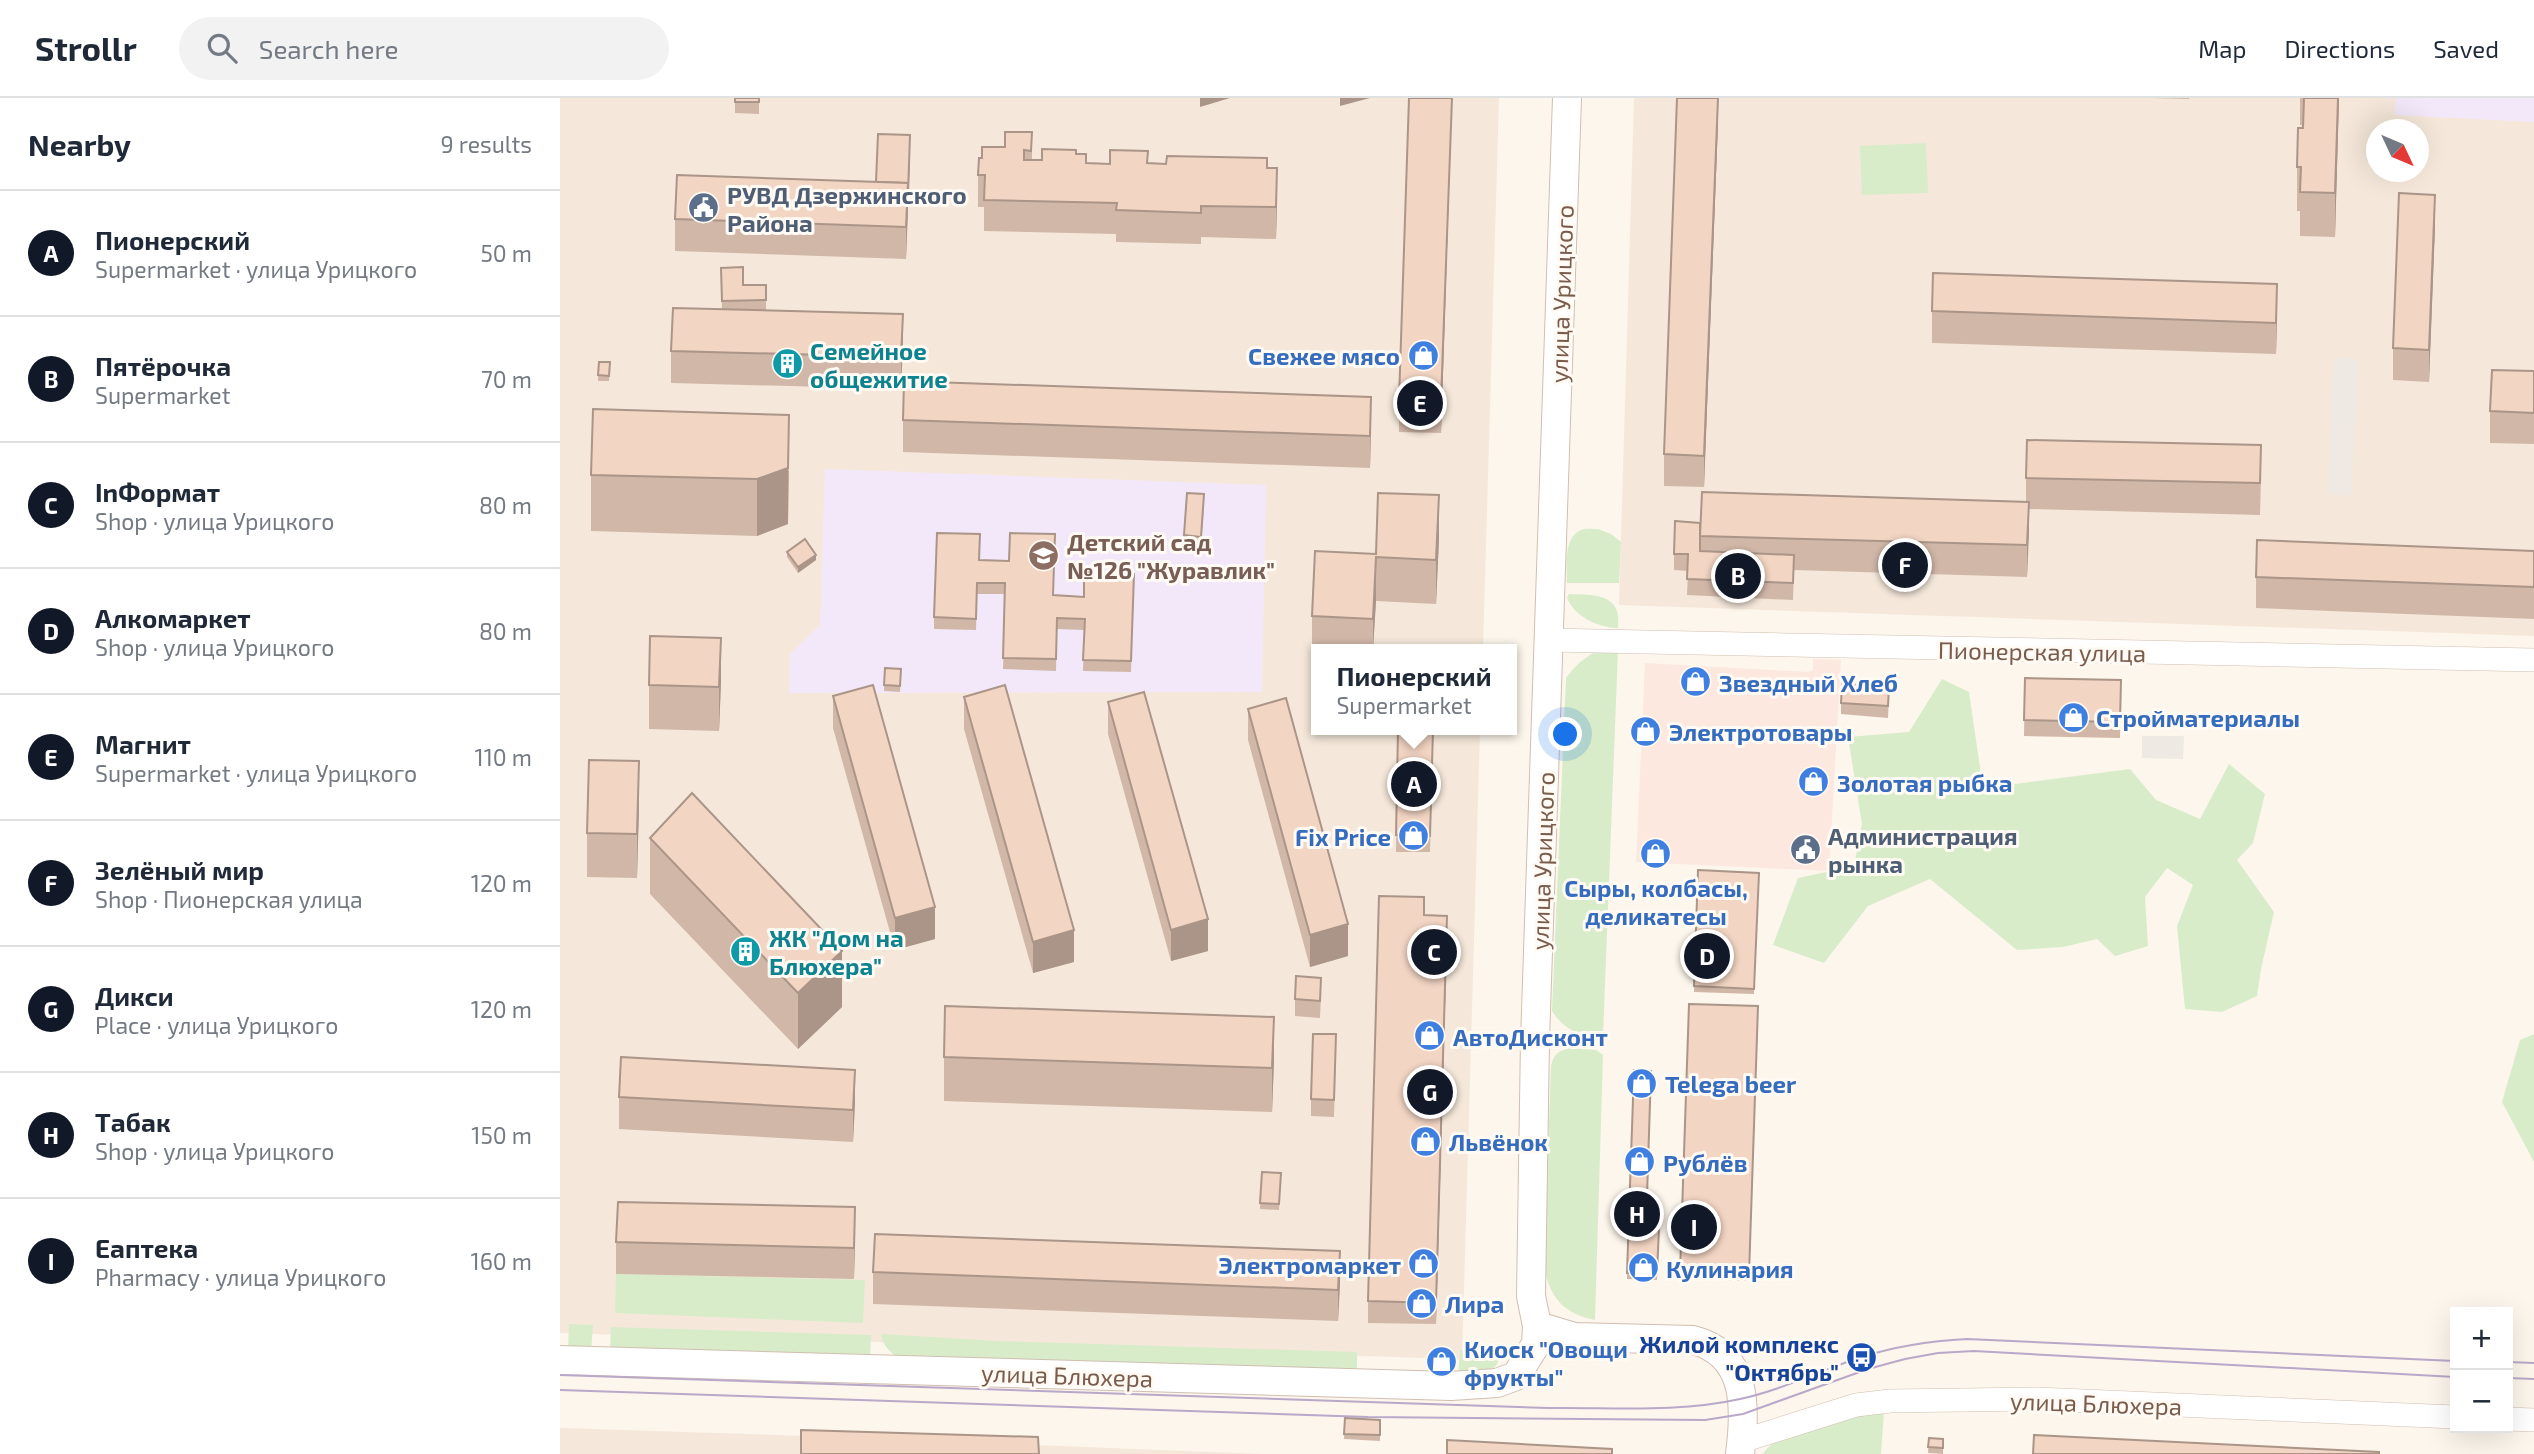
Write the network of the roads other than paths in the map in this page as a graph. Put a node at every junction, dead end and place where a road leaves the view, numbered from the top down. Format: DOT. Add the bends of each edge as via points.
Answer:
graph roads {
  1 [pos="1567,98"];
  2 [pos="1549,640"];
  3 [pos="2534,660"];
  4 [pos="1537,1326"];
  5 [pos="560,1360"];
  6 [pos="2450,1417"];
  7 [pos="2513,1419"];
  8 [pos="2534,1420"];
  9 [pos="1741,1448"];
  1 -- 2 [label="street, улица Урицкого"];
  2 -- 3 [label="street, Пионерская улица"];
  2 -- 4 [label="street, улица Урицкого" via="1535,1040 1531,1296"];
  4 -- 5 [label="street, улица Блюхера" via="1536,1344 1516,1376 1497,1383 1451,1386"];
  4 -- 9 [label="street" via="1574,1337 1707,1343 1733,1366 1739,1381"];
  6 -- 9 [label="street, улица Блюхера" via="2037,1399 1890,1401 1856,1405"];
  7 -- 8 [label="street"];
}
